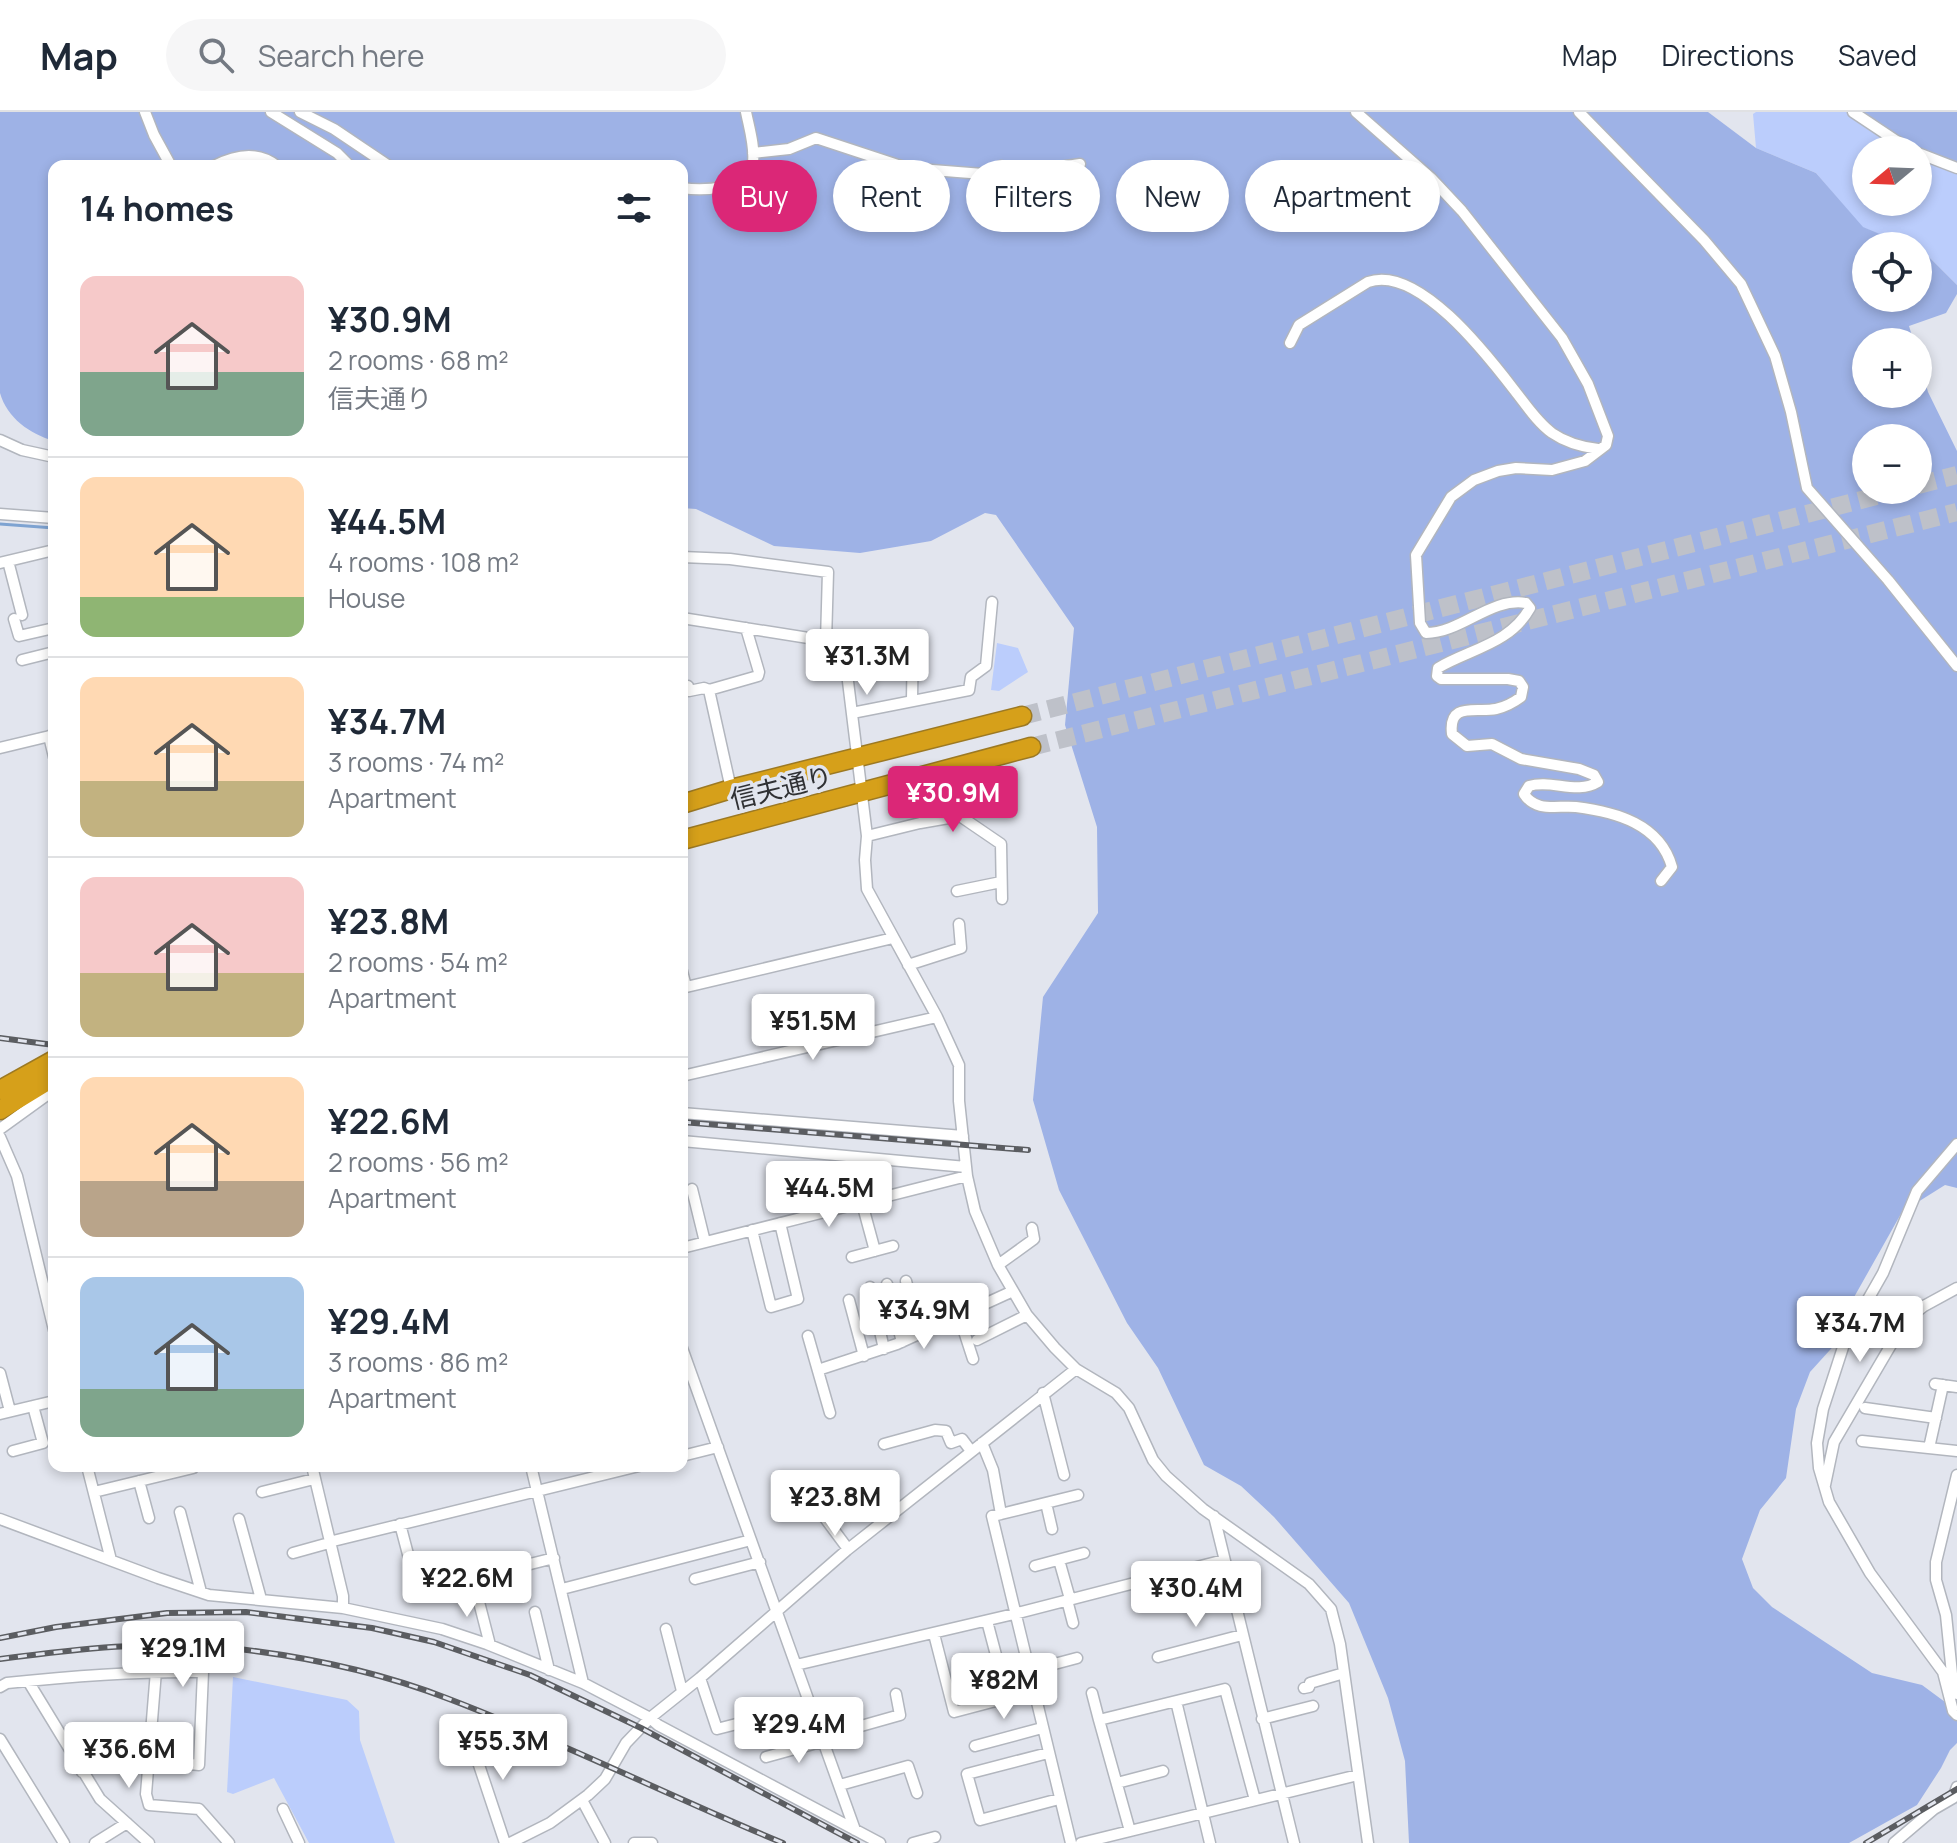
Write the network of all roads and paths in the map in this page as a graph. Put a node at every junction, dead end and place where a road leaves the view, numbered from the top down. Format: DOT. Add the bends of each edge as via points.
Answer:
graph roads {
  1 [pos="145,112"];
  2 [pos="271,112"];
  3 [pos="300,112"];
  4 [pos="746,112"];
  5 [pos="1356,112"];
  6 [pos="1579,112"];
  7 [pos="1853,112"];
  8 [pos="1889,136"];
  9 [pos="753,153"];
  10 [pos="1932,158"];
  11 [pos="168,160"];
  12 [pos="234,160"];
  13 [pos="268,160"];
  14 [pos="344,160"];
  15 [pos="380,160"];
  16 [pos="1957,168"];
  17 [pos="966,174"];
  18 [pos="688,188"];
  19 [pos="1290,343"];
  20 [pos="0,440"];
  21 [pos="1598,449"];
  22 [pos="48,456"];
  23 [pos="0,514"];
  24 [pos="48,518"];
  25 [pos="48,552"];
  26 [pos="688,557"];
  27 [pos="4,562"];
  28 [pos="992,602"];
  29 [pos="688,619"];
  30 [pos="746,628"];
  31 [pos="48,629"];
  32 [pos="913,638"];
  33 [pos="889,639"];
  34 [pos="826,641"];
  35 [pos="840,643"];
  36 [pos="48,654"];
  37 [pos="22,660"];
  38 [pos="1957,666"];
  39 [pos="688,686"];
  40 [pos="709,690"];
  41 [pos="912,699"];
  42 [pos="852,713"];
  43 [pos="1022,716"];
  44 [pos="48,736"];
  45 [pos="1031,747"];
  46 [pos="0,748"];
  47 [pos="856,759"];
  48 [pos="993,783"];
  49 [pos="731,789"];
  50 [pos="861,793"];
  51 [pos="688,802"];
  52 [pos="960,816"];
  53 [pos="867,836"];
  54 [pos="688,838"];
  55 [pos="1661,881"];
  56 [pos="1001,882"];
  57 [pos="957,891"];
  58 [pos="1002,899"];
  59 [pos="959,924"];
  60 [pos="893,938"];
  61 [pos="908,965"];
  62 [pos="688,987"];
  63 [pos="937,1017"];
  64 [pos="48,1063"];
  65 [pos="688,1075"];
  66 [pos="48,1081"];
  67 [pos="0,1090"];
  68 [pos="48,1094"];
  69 [pos="0,1110"];
  70 [pos="688,1113"];
  71 [pos="0,1129"];
  72 [pos="963,1136"];
  73 [pos="0,1137"];
  74 [pos="688,1142"];
  75 [pos="1957,1144"];
  76 [pos="966,1172"];
  77 [pos="692,1189"];
  78 [pos="862,1203"];
  79 [pos="780,1223"];
  80 [pos="1032,1228"];
  81 [pos="752,1230"];
  82 [pos="705,1242"];
  83 [pos="688,1246"];
  84 [pos="893,1246"];
  85 [pos="875,1251"];
  86 [pos="852,1257"];
  87 [pos="998,1265"];
  88 [pos="906,1281"];
  89 [pos="887,1284"];
  90 [pos="870,1287"];
  91 [pos="1957,1288"];
  92 [pos="1013,1291"];
  93 [pos="849,1300"];
  94 [pos="48,1305"];
  95 [pos="1027,1315"];
  96 [pos="959,1316"];
  97 [pos="920,1335"];
  98 [pos="808,1336"];
  99 [pos="977,1340"];
  100 [pos="902,1342"];
  101 [pos="884,1349"];
  102 [pos="864,1356"];
  103 [pos="973,1359"];
  104 [pos="688,1365"];
  105 [pos="1076,1369"];
  106 [pos="818,1370"];
  107 [pos="0,1373"];
  108 [pos="695,1385"];
  109 [pos="688,1387"];
  110 [pos="1957,1387"];
  111 [pos="1043,1393"];
  112 [pos="48,1402"];
  113 [pos="33,1406"];
  114 [pos="1865,1408"];
  115 [pos="5,1413"];
  116 [pos="830,1413"];
  117 [pos="1936,1418"];
  118 [pos="1862,1441"];
  119 [pos="982,1443"];
  120 [pos="884,1444"];
  121 [pos="718,1447"];
  122 [pos="1929,1448"];
  123 [pos="13,1451"];
  124 [pos="971,1451"];
  125 [pos="1957,1451"];
  126 [pos="688,1454"];
  127 [pos="89,1472"];
  128 [pos="176,1472"];
  129 [pos="313,1472"];
  130 [pos="532,1472"];
  131 [pos="615,1472"];
  132 [pos="1064,1475"];
  133 [pos="1957,1475"];
  134 [pos="801,1478"];
  135 [pos="314,1479"];
  136 [pos="139,1481"];
  137 [pos="1825,1487"];
  138 [pos="537,1491"];
  139 [pos="94,1492"];
  140 [pos="262,1492"];
  141 [pos="1078,1495"];
  142 [pos="1046,1503"];
  143 [pos="180,1512"];
  144 [pos="1001,1514"];
  145 [pos="1214,1516"];
  146 [pos="149,1518"];
  147 [pos="0,1519"];
  148 [pos="239,1519"];
  149 [pos="400,1524"];
  150 [pos="1052,1529"];
  151 [pos="751,1540"];
  152 [pos="329,1542"];
  153 [pos="848,1549"];
  154 [pos="293,1553"];
  155 [pos="1084,1553"];
  156 [pos="554,1558"];
  157 [pos="468,1559"];
  158 [pos="111,1560"];
  159 [pos="1059,1560"];
  160 [pos="1224,1560"];
  161 [pos="760,1562"];
  162 [pos="1035,1566"];
  163 [pos="507,1570"];
  164 [pos="414,1577"];
  165 [pos="695,1579"];
  166 [pos="562,1589"];
  167 [pos="201,1592"];
  168 [pos="261,1599"];
  169 [pos="1068,1600"];
  170 [pos="343,1608"];
  171 [pos="777,1610"];
  172 [pos="535,1612"];
  173 [pos="1014,1614"];
  174 [pos="987,1621"];
  175 [pos="1073,1623"];
  176 [pos="666,1629"];
  177 [pos="934,1634"];
  178 [pos="1242,1635"];
  179 [pos="490,1645"];
  180 [pos="1158,1657"];
  181 [pos="1077,1658"];
  182 [pos="796,1665"];
  183 [pos="549,1670"];
  184 [pos="156,1671"];
  185 [pos="1028,1671"];
  186 [pos="1344,1673"];
  187 [pos="1001,1674"];
  188 [pos="700,1678"];
  189 [pos="28,1681"];
  190 [pos="583,1683"];
  191 [pos="0,1687"];
  192 [pos="1304,1688"];
  193 [pos="682,1691"];
  194 [pos="1033,1691"];
  195 [pos="1092,1693"];
  196 [pos="896,1694"];
  197 [pos="1957,1694"];
  198 [pos="1176,1701"];
  199 [pos="811,1705"];
  200 [pos="1313,1706"];
  201 [pos="1957,1715"];
  202 [pos="650,1718"];
  203 [pos="1262,1719"];
  204 [pos="1099,1720"];
  205 [pos="1042,1728"];
  206 [pos="468,1732"];
  207 [pos="0,1739"];
  208 [pos="823,1739"];
  209 [pos="975,1746"];
  210 [pos="1048,1753"];
  211 [pos="766,1757"];
  212 [pos="150,1759"];
  213 [pos="1163,1771"];
  214 [pos="82,1772"];
  215 [pos="1358,1775"];
  216 [pos="1117,1783"];
  217 [pos="840,1785"];
  218 [pos="1957,1787"];
  219 [pos="917,1793"];
  220 [pos="1280,1794"];
  221 [pos="1059,1799"];
  222 [pos="582,1800"];
  223 [pos="1255,1800"];
  224 [pos="283,1809"];
  225 [pos="1204,1813"];
  226 [pos="127,1823"];
  227 [pos="855,1830"];
  228 [pos="1130,1831"];
  229 [pos="935,1837"];
  230 [pos="513,1842"];
  231 [pos="64,1843"];
  232 [pos="95,1843"];
  233 [pos="149,1843"];
  234 [pos="229,1843"];
  235 [pos="299,1843"];
  236 [pos="605,1843"];
  237 [pos="634,1843"];
  238 [pos="652,1843"];
  239 [pos="880,1843"];
  240 [pos="913,1843"];
  241 [pos="1071,1843"];
  242 [pos="1081,1843"];
  243 [pos="1210,1843"];
  244 [pos="1294,1843"];
  245 [pos="1368,1843"];
  246 [pos="1894,1843"];
  1 -- 11 [label="street"];
  2 -- 14 [label="street"];
  3 -- 15 [label="street"];
  4 -- 9 [label="street"];
  5 -- 21 [label="street" via="1462,211 1562,338 1603,416 1608,436"];
  6 -- 38 [label="street" via="1741,284 1775,356 1807,488"];
  7 -- 8 [label="street"];
  9 -- 17 [label="street" via="789,149 816,138 907,168"];
  9 -- 18 [label="street" via="749,170 733,183"];
  10 -- 16 [label="street"];
  12 -- 13 [label="street" via="251,155"];
  19 -- 21 [label="street" via="1299,325 1368,282 1400,282 1462,328 1553,434"];
  20 -- 22 [label="street"];
  21 -- 55 [label="street" via="1585,461 1552,470 1516,468 1484,476 1451,497 1416,555 1420,623 1426,633 1446,631 1505,605 1528,604 1524,617 1500,639 1438,668 1441,679 1508,679 1523,687 1521,697 1503,707 1458,713 1452,734 1467,746 1492,744 1521,759 1594,775 1598,782 1587,788 1541,783 1524,794 1537,805 1578,807 1646,828 1669,856 1672,867"];
  23 -- 24 [label="street"];
  25 -- 27 [label="street"];
  26 -- 34 [label="street" via="828,572"];
  27 -- 31 [label="street" via="19,636"];
  28 -- 41 [label="street" via="986,666 971,677 969,690"];
  29 -- 30 [label="street"];
  30 -- 34 [label="street"];
  30 -- 40 [label="street" via="758,676"];
  32 -- 41 [label="street"];
  33 -- 35 [label="street"];
  34 -- 35 [label="street"];
  35 -- 42 [label="street"];
  36 -- 37 [label="street"];
  39 -- 40 [label="street" via="689,691"];
  40 -- 49 [label="street"];
  41 -- 42 [label="street"];
  42 -- 47 [label="street"];
  43 -- 47 [label="highway, 信夫通り"];
  44 -- 46 [label="street"];
  45 -- 50 [label="highway, 信夫通り"];
  47 -- 49 [label="highway, 信夫通り"];
  47 -- 50 [label="street"];
  48 -- 52 [label="street" via="988,795"];
  49 -- 51 [label="highway, 信夫通り"];
  50 -- 53 [label="street"];
  50 -- 54 [label="highway, 信夫通り"];
  52 -- 53 [label="street"];
  52 -- 56 [label="street" via="1001,844"];
  53 -- 60 [label="street" via="867,889"];
  56 -- 57 [label="street"];
  56 -- 58 [label="street"];
  59 -- 61 [label="street" via="961,948"];
  60 -- 61 [label="street"];
  60 -- 62 [label="street"];
  61 -- 63 [label="street"];
  63 -- 65 [label="street"];
  63 -- 72 [label="street" via="959,1065"];
  64 -- 67 [label="highway"];
  66 -- 69 [label="highway"];
  68 -- 71 [label="street"];
  70 -- 72 [label="street"];
  72 -- 76 [label="street"];
  73 -- 94 [label="street" via="17,1176"];
  74 -- 76 [label="street"];
  75 -- 137 [label="street" via="1917,1191 1883,1273 1846,1338 1817,1443"];
  76 -- 78 [label="street"];
  76 -- 87 [label="street" via="975,1211"];
  77 -- 82 [label="street"];
  78 -- 79 [label="street"];
  78 -- 85 [label="street"];
  79 -- 81 [label="street"];
  79 -- 81 [label="street" via="798,1299 771,1307"];
  80 -- 87 [label="street" via="1034,1239"];
  81 -- 82 [label="street"];
  82 -- 83 [label="street"];
  84 -- 85 [label="street"];
  85 -- 86 [label="street"];
  87 -- 92 [label="street"];
  88 -- 97 [label="street"];
  89 -- 100 [label="street"];
  90 -- 101 [label="street"];
  91 -- 137 [label="street" via="1905,1321 1834,1442"];
  92 -- 95 [label="street"];
  92 -- 96 [label="street"];
  93 -- 102 [label="street"];
  95 -- 99 [label="street"];
  95 -- 105 [label="street"];
  96 -- 97 [label="street"];
  96 -- 103 [label="street"];
  97 -- 100 [label="street"];
  98 -- 106 [label="street"];
  100 -- 101 [label="street"];
  101 -- 102 [label="street"];
  102 -- 106 [label="street"];
  104 -- 108 [label="street"];
  105 -- 111 [label="street"];
  105 -- 145 [label="street" via="1116,1393 1129,1408 1153,1460"];
  106 -- 116 [label="street"];
  107 -- 115 [label="street"];
  108 -- 109 [label="street"];
  108 -- 121 [label="street"];
  110 -- 117 [label="street" via="1939,1385"];
  111 -- 119 [label="street"];
  111 -- 132 [label="street"];
  112 -- 113 [label="street"];
  113 -- 115 [label="street"];
  113 -- 123 [label="street" via="43,1443"];
  114 -- 117 [label="street"];
  117 -- 122 [label="street"];
  118 -- 122 [label="street"];
  119 -- 124 [label="street"];
  119 -- 144 [label="street"];
  120 -- 124 [label="street" via="935,1430 946,1431 951,1443 962,1439"];
  121 -- 126 [label="street"];
  121 -- 151 [label="street"];
  122 -- 125 [label="street"];
  124 -- 153 [label="street"];
  127 -- 139 [label="street"];
  128 -- 136 [label="street"];
  129 -- 135 [label="street"];
  130 -- 138 [label="street"];
  131 -- 138 [label="street"];
  133 -- 197 [label="street" via="1936,1562"];
  134 -- 153 [label="street"];
  135 -- 140 [label="street"];
  135 -- 152 [label="street"];
  136 -- 139 [label="street"];
  136 -- 146 [label="street"];
  137 -- 201 [label="street" via="1863,1563 1943,1672"];
  138 -- 149 [label="street"];
  138 -- 156 [label="street"];
  139 -- 158 [label="street"];
  141 -- 142 [label="street"];
  142 -- 144 [label="street"];
  142 -- 150 [label="street"];
  143 -- 167 [label="street"];
  144 -- 173 [label="street" via="992,1516"];
  145 -- 160 [label="street"];
  145 -- 186 [label="street" via="1322,1597 1337,1626"];
  147 -- 158 [label="street"];
  148 -- 168 [label="street"];
  149 -- 152 [label="street"];
  149 -- 164 [label="street"];
  151 -- 161 [label="street"];
  151 -- 166 [label="street"];
  152 -- 154 [label="street"];
  152 -- 170 [label="street"];
  153 -- 171 [label="street"];
  155 -- 159 [label="street"];
  156 -- 163 [label="street"];
  156 -- 166 [label="street"];
  157 -- 179 [label="street"];
  158 -- 167 [label="street"];
  159 -- 162 [label="street"];
  159 -- 169 [label="street"];
  160 -- 169 [label="street"];
  160 -- 178 [label="street"];
  161 -- 165 [label="street"];
  161 -- 171 [label="street"];
  166 -- 190 [label="street"];
  167 -- 168 [label="street"];
  168 -- 170 [label="street"];
  169 -- 173 [label="street"];
  169 -- 175 [label="street"];
  170 -- 179 [label="street"];
  171 -- 182 [label="street"];
  171 -- 188 [label="street"];
  172 -- 183 [label="street"];
  173 -- 174 [label="street"];
  173 -- 185 [label="street"];
  174 -- 177 [label="street"];
  174 -- 187 [label="street"];
  176 -- 193 [label="street"];
  177 -- 182 [label="street"];
  177 -- 194 [label="street" via="954,1712"];
  178 -- 180 [label="street"];
  178 -- 203 [label="street"];
  179 -- 183 [label="street"];
  181 -- 185 [label="street"];
  182 -- 199 [label="street"];
  183 -- 190 [label="street"];
  184 -- 189 [label="street"];
  184 -- 212 [label="street"];
  184 -- 212 [label="street" via="203,1672 199,1765"];
  185 -- 194 [label="street"];
  186 -- 192 [label="street"];
  186 -- 215 [label="street"];
  188 -- 193 [label="street"];
  188 -- 199 [label="street" via="717,1729"];
  189 -- 191 [label="street"];
  189 -- 214 [label="street"];
  190 -- 202 [label="street"];
  193 -- 202 [label="street"];
  194 -- 205 [label="street"];
  195 -- 204 [label="street"];
  196 -- 208 [label="street" via="900,1715"];
  198 -- 204 [label="street"];
  198 -- 223 [label="street" via="1225,1689"];
  198 -- 225 [label="street"];
  199 -- 208 [label="street"];
  200 -- 203 [label="street"];
  202 -- 222 [label="street" via="626,1743 605,1779"];
  202 -- 227 [label="street"];
  203 -- 220 [label="street"];
  204 -- 216 [label="street"];
  205 -- 209 [label="street"];
  205 -- 210 [label="street"];
  206 -- 230 [label="street"];
  207 -- 231 [label="street"];
  208 -- 211 [label="street"];
  208 -- 217 [label="street"];
  210 -- 221 [label="street"];
  210 -- 221 [label="street" via="967,1774 980,1820"];
  212 -- 214 [label="street" via="108,1755"];
  212 -- 234 [label="street" via="149,1805 199,1809"];
  213 -- 216 [label="street"];
  214 -- 226 [label="street" via="100,1799"];
  215 -- 220 [label="street"];
  215 -- 245 [label="street"];
  216 -- 228 [label="street"];
  217 -- 219 [label="street" via="908,1766"];
  217 -- 227 [label="street"];
  218 -- 246 [label="street" via="1953,1798"];
  220 -- 223 [label="street"];
  220 -- 244 [label="street"];
  221 -- 241 [label="street"];
  222 -- 230 [label="street"];
  222 -- 236 [label="street"];
  223 -- 225 [label="street"];
  224 -- 235 [label="street"];
  225 -- 228 [label="street"];
  225 -- 243 [label="street"];
  226 -- 232 [label="street"];
  226 -- 233 [label="street"];
  227 -- 239 [label="street"];
  228 -- 242 [label="street"];
  229 -- 240 [label="street"];
  237 -- 238 [label="street"];
}
